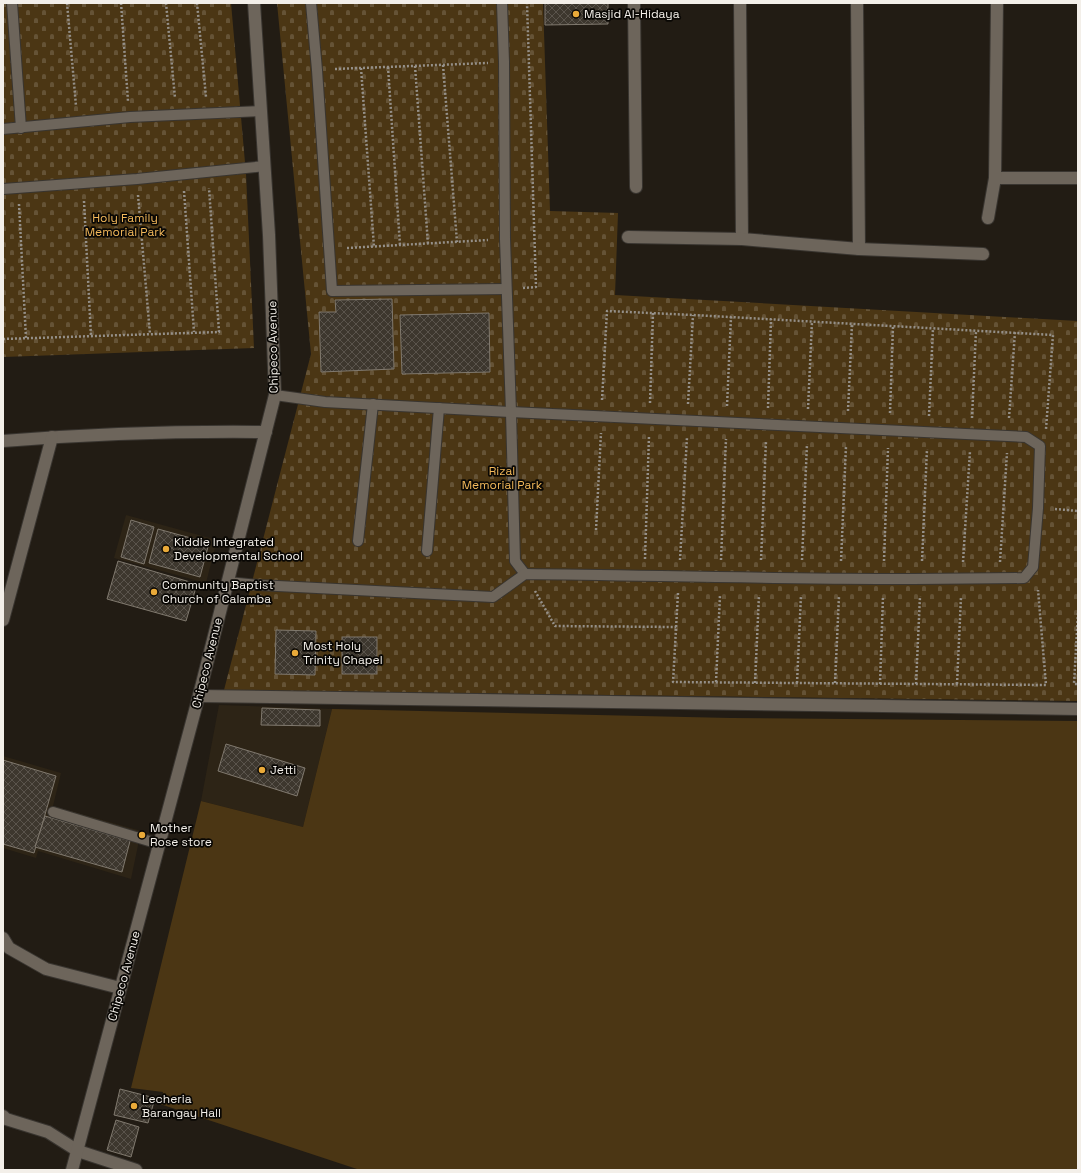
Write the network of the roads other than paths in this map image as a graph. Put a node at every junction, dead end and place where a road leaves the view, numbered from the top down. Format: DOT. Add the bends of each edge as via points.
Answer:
graph roads {
  1 [pos="12,3"];
  2 [pos="254,3"];
  3 [pos="311,3"];
  4 [pos="502,3"];
  5 [pos="634,3"];
  6 [pos="740,3"];
  7 [pos="857,3"];
  8 [pos="997,3"];
  9 [pos="261,111"];
  10 [pos="21,128"];
  11 [pos="3,129"];
  12 [pos="265,166"];
  13 [pos="995,178"];
  14 [pos="1078,178"];
  15 [pos="636,187"];
  16 [pos="3,189"];
  17 [pos="988,218"];
  18 [pos="628,237"];
  19 [pos="742,239"];
  20 [pos="859,249"];
  21 [pos="984,254"];
  22 [pos="506,289"];
  23 [pos="275,395"];
  24 [pos="373,404"];
  25 [pos="439,408"];
  26 [pos="511,412"];
  27 [pos="266,432"];
  28 [pos="52,437"];
  29 [pos="3,441"];
  30 [pos="358,541"];
  31 [pos="427,551"];
  32 [pos="525,574"];
  33 [pos="228,582"];
  34 [pos="3,620"];
  35 [pos="199,696"];
  36 [pos="1078,709"];
  37 [pos="53,812"];
  38 [pos="159,844"];
  39 [pos="3,938"];
  40 [pos="120,988"];
  41 [pos="3,1116"];
  42 [pos="78,1151"];
  43 [pos="72,1170"];
  44 [pos="136,1170"];
  1 -- 10 [label="lane"];
  2 -- 9 [label="street, Chipeco Avenue"];
  3 -- 22 [label="lane" via="332,291"];
  4 -- 22 [label="lane"];
  5 -- 15 [label="street"];
  6 -- 19 [label="street"];
  7 -- 20 [label="street"];
  8 -- 13 [label="street"];
  9 -- 10 [label="lane" via="130,117"];
  9 -- 12 [label="street, Chipeco Avenue"];
  10 -- 11 [label="lane"];
  12 -- 16 [label="lane"];
  12 -- 23 [label="street, Chipeco Avenue"];
  13 -- 14 [label="street"];
  13 -- 17 [label="street"];
  18 -- 19 [label="street"];
  19 -- 20 [label="street"];
  20 -- 21 [label="street"];
  22 -- 26 [label="lane"];
  23 -- 24 [label="lane" via="325,402"];
  23 -- 27 [label="street, Chipeco Avenue"];
  24 -- 25 [label="lane"];
  24 -- 30 [label="lane"];
  25 -- 26 [label="lane"];
  25 -- 31 [label="lane"];
  26 -- 32 [label="lane" via="515,561"];
  26 -- 32 [label="lane" via="1026,437 1040,446 1038,508 1032,567 1024,578"];
  27 -- 28 [label="street" via="125,433"];
  27 -- 33 [label="street, Chipeco Avenue"];
  28 -- 29 [label="street"];
  28 -- 34 [label="street"];
  32 -- 33 [label="lane" via="493,598"];
  33 -- 35 [label="street, Chipeco Avenue"];
  35 -- 36 [label="street"];
  35 -- 38 [label="street, Chipeco Avenue"];
  37 -- 38 [label="lane"];
  38 -- 40 [label="street, Chipeco Avenue"];
  39 -- 40 [label="street" via="9,948 46,969"];
  40 -- 42 [label="street, Chipeco Avenue"];
  41 -- 42 [label="street" via="48,1132"];
  42 -- 43 [label="street, Chipeco Avenue"];
  42 -- 44 [label="street"];
}
